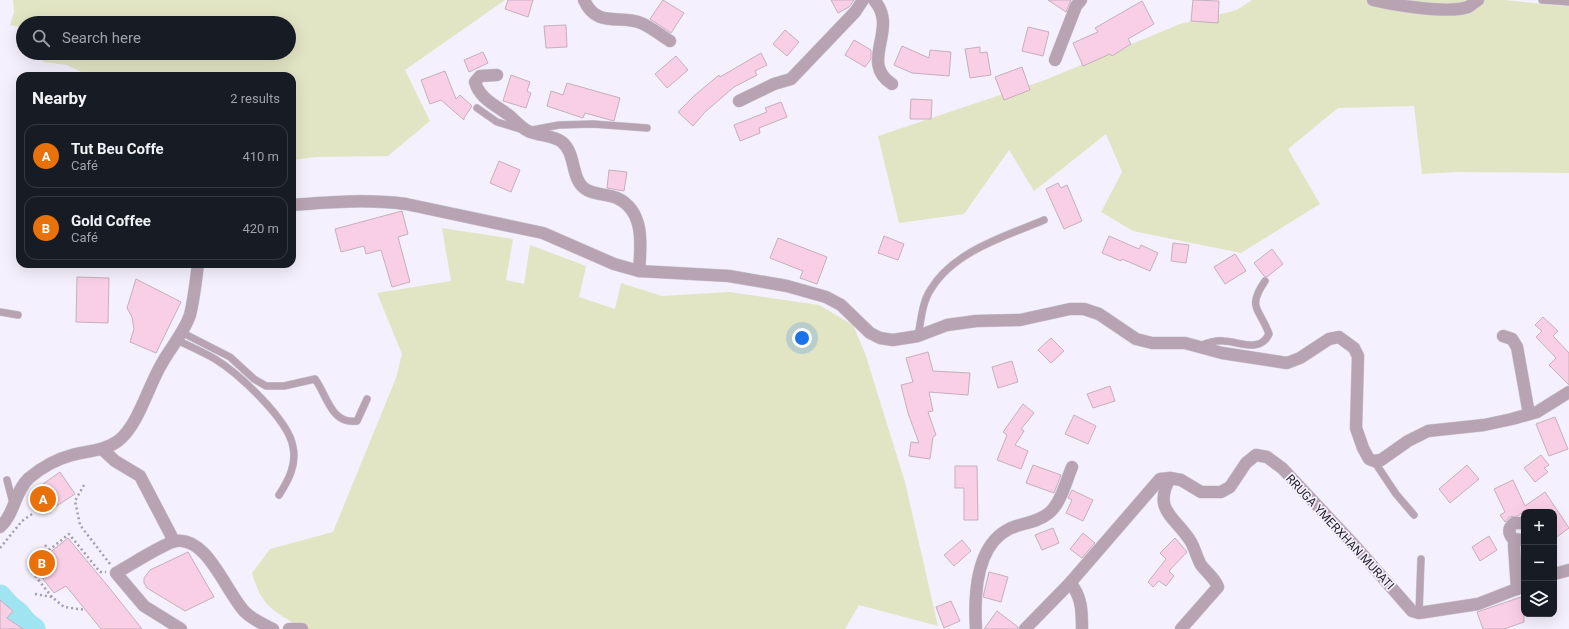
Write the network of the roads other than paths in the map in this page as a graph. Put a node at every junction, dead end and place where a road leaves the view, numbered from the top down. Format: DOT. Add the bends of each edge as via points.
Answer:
graph roads {
  1 [pos="584,0"];
  2 [pos="863,0"];
  3 [pos="874,0"];
  4 [pos="1081,0"];
  5 [pos="1373,0"];
  6 [pos="1478,0"];
  7 [pos="1542,0"];
  8 [pos="1569,2"];
  9 [pos="670,41"];
  10 [pos="1055,60"];
  11 [pos="497,75"];
  12 [pos="892,84"];
  13 [pos="739,101"];
  14 [pos="477,108"];
  15 [pos="647,128"];
  16 [pos="527,131"];
  17 [pos="296,205"];
  18 [pos="1044,220"];
  19 [pos="197,268"];
  20 [pos="639,271"];
  21 [pos="1265,281"];
  22 [pos="0,312"];
  23 [pos="18,315"];
  24 [pos="179,336"];
  25 [pos="918,336"];
  26 [pos="1503,336"];
  27 [pos="1199,346"];
  28 [pos="1569,392"];
  29 [pos="367,399"];
  30 [pos="1529,414"];
  31 [pos="102,449"];
  32 [pos="1374,461"];
  33 [pos="1072,467"];
  34 [pos="1170,478"];
  35 [pos="7,480"];
  36 [pos="279,495"];
  37 [pos="14,505"];
  38 [pos="1414,515"];
  39 [pos="1521,523"];
  40 [pos="0,527"];
  41 [pos="1520,540"];
  42 [pos="174,541"];
  43 [pos="1421,559"];
  44 [pos="1569,570"];
  45 [pos="1557,573"];
  46 [pos="1070,583"];
  47 [pos="1521,588"];
  48 [pos="1419,613"];
  49 [pos="1027,628"];
  50 [pos="181,629"];
  51 [pos="273,629"];
  52 [pos="289,629"];
  53 [pos="302,629"];
  54 [pos="976,629"];
  55 [pos="1082,629"];
  56 [pos="1181,629"];
  1 -- 9 [label="street" via="588,8 600,16 612,21 640,22"];
  2 -- 13 [label="street" via="855,12 791,79 774,84"];
  3 -- 12 [label="street" via="881,8 883,16 878,67 882,76"];
  4 -- 10 [label="street" via="1076,6"];
  5 -- 6 [label="street" via="1396,6 1442,9 1467,7"];
  7 -- 8 [label="lane"];
  11 -- 16 [label="street" via="480,76 475,82 477,89"];
  14 -- 16 [label="lane" via="497,122"];
  15 -- 16 [label="lane" via="593,124 559,125"];
  16 -- 20 [label="street" via="563,143 570,154 580,184 587,190 621,200 635,214 641,245"];
  17 -- 20 [label="street" via="331,202 406,204 543,233 614,264"];
  18 -- 25 [label="lane" via="970,252 938,279 930,289 925,302"];
  19 -- 24 [label="street" via="190,314"];
  20 -- 25 [label="street" via="729,276 787,286 826,297 841,305 870,334 880,338 893,340"];
  21 -- 27 [label="lane" via="1256,294 1255,304 1269,334 1266,341 1259,345 1250,345 1222,340"];
  22 -- 23 [label="lane"];
  24 -- 29 [label="lane" via="230,358 266,386 284,386 315,379 330,407 344,421 356,421"];
  24 -- 31 [label="street" via="161,365 128,431 118,441"];
  24 -- 36 [label="lane" via="215,359 258,395 280,418 293,446 291,475"];
  25 -- 27 [label="street" via="947,325 976,321 1020,320 1054,311 1084,309 1099,314 1136,338 1152,343 1185,343"];
  26 -- 30 [label="street" via="1512,339 1517,348"];
  27 -- 32 [label="street" via="1222,353 1287,363 1300,358 1329,339 1339,337 1348,342 1357,352 1359,359 1356,428 1363,448 1369,459"];
  28 -- 30 [label="street" via="1537,412"];
  30 -- 32 [label="street" via="1484,425 1428,431 1381,460"];
  31 -- 37 [label="street" via="71,455 46,466 22,486"];
  31 -- 42 [label="street" via="115,461 140,476"];
  32 -- 38 [label="lane"];
  33 -- 54 [label="street" via="1061,495 1049,513 1008,530 993,543 982,561 977,594"];
  34 -- 46 [label="street" via="1160,479"];
  34 -- 48 [label="street, RRUGA YMERXHAN MURATI" via="1181,480 1201,492 1221,492 1230,487 1246,462 1256,455 1267,457 1282,468 1412,611"];
  34 -- 56 [label="street" via="1164,489 1164,508 1190,541 1200,564 1216,581 1218,587"];
  35 -- 37 [label="lane"];
  37 -- 40 [label="street" via="8,520"];
  39 -- 41 [label="street" via="1514,523 1510,529 1510,536"];
  41 -- 47 [label="street" via="1514,545"];
  42 -- 50 [label="street" via="116,572 144,606"];
  42 -- 51 [label="street" via="186,540 201,550 244,611 256,622"];
  43 -- 48 [label="lane"];
  44 -- 45 [label="street"];
  46 -- 49 [label="street"];
  46 -- 55 [label="street" via="1077,591 1082,608"];
  47 -- 48 [label="street" via="1478,604"];
  52 -- 53 [label="street"];
}
